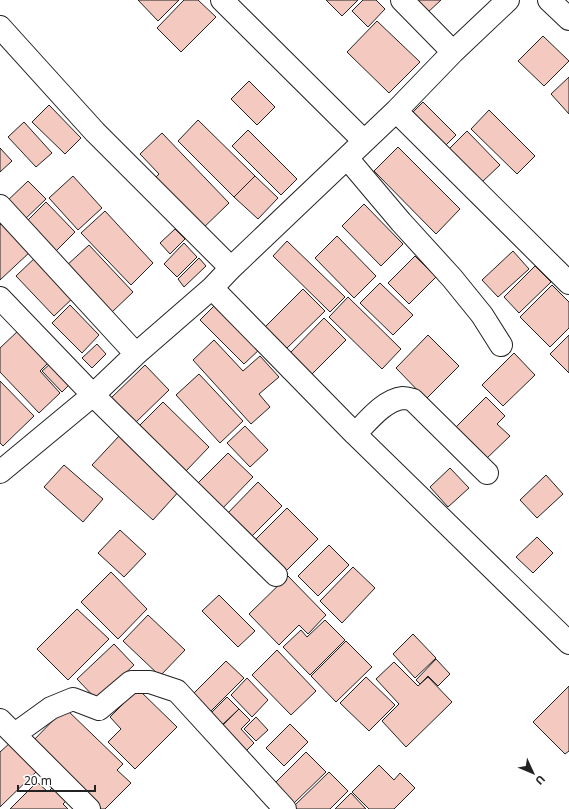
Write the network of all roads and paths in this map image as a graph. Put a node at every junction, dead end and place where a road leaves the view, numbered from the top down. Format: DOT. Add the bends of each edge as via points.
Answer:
graph roads {
  1 [pos="222,0"];
  2 [pos="402,0"];
  3 [pos="508,0"];
  4 [pos="549,0"];
  5 [pos="569,20"];
  6 [pos="0,27"];
  7 [pos="453,52"];
  8 [pos="396,111"];
  9 [pos="364,141"];
  10 [pos="347,158"];
  11 [pos="0,206"];
  12 [pos="231,268"];
  13 [pos="569,283"];
  14 [pos="212,288"];
  15 [pos="0,298"];
  16 [pos="501,345"];
  17 [pos="136,354"];
  18 [pos="93,395"];
  19 [pos="355,434"];
  20 [pos="0,472"];
  21 [pos="487,473"];
  22 [pos="276,575"];
  23 [pos="569,644"];
  24 [pos="7,727"];
  25 [pos="89,809"];
  26 [pos="285,809"];
  1 -- 9 [label="street"];
  2 -- 7 [label="street"];
  3 -- 7 [label="street"];
  4 -- 5 [label="street"];
  6 -- 12 [label="street" via="95,132"];
  7 -- 8 [label="street"];
  8 -- 9 [label="street"];
  8 -- 13 [label="street"];
  9 -- 10 [label="street"];
  10 -- 12 [label="street"];
  10 -- 16 [label="street" via="482,315"];
  11 -- 17 [label="street"];
  12 -- 14 [label="street"];
  14 -- 17 [label="street"];
  14 -- 19 [label="street"];
  15 -- 18 [label="street"];
  17 -- 18 [label="street"];
  18 -- 20 [label="street"];
  18 -- 22 [label="street"];
  19 -- 21 [label="street" via="391,402 404,398 413,400"];
  19 -- 23 [label="street"];
  24 -- 25 [label="street"];
  24 -- 26 [label="street" via="73,699 99,709 131,682 150,682 177,691"];
}
